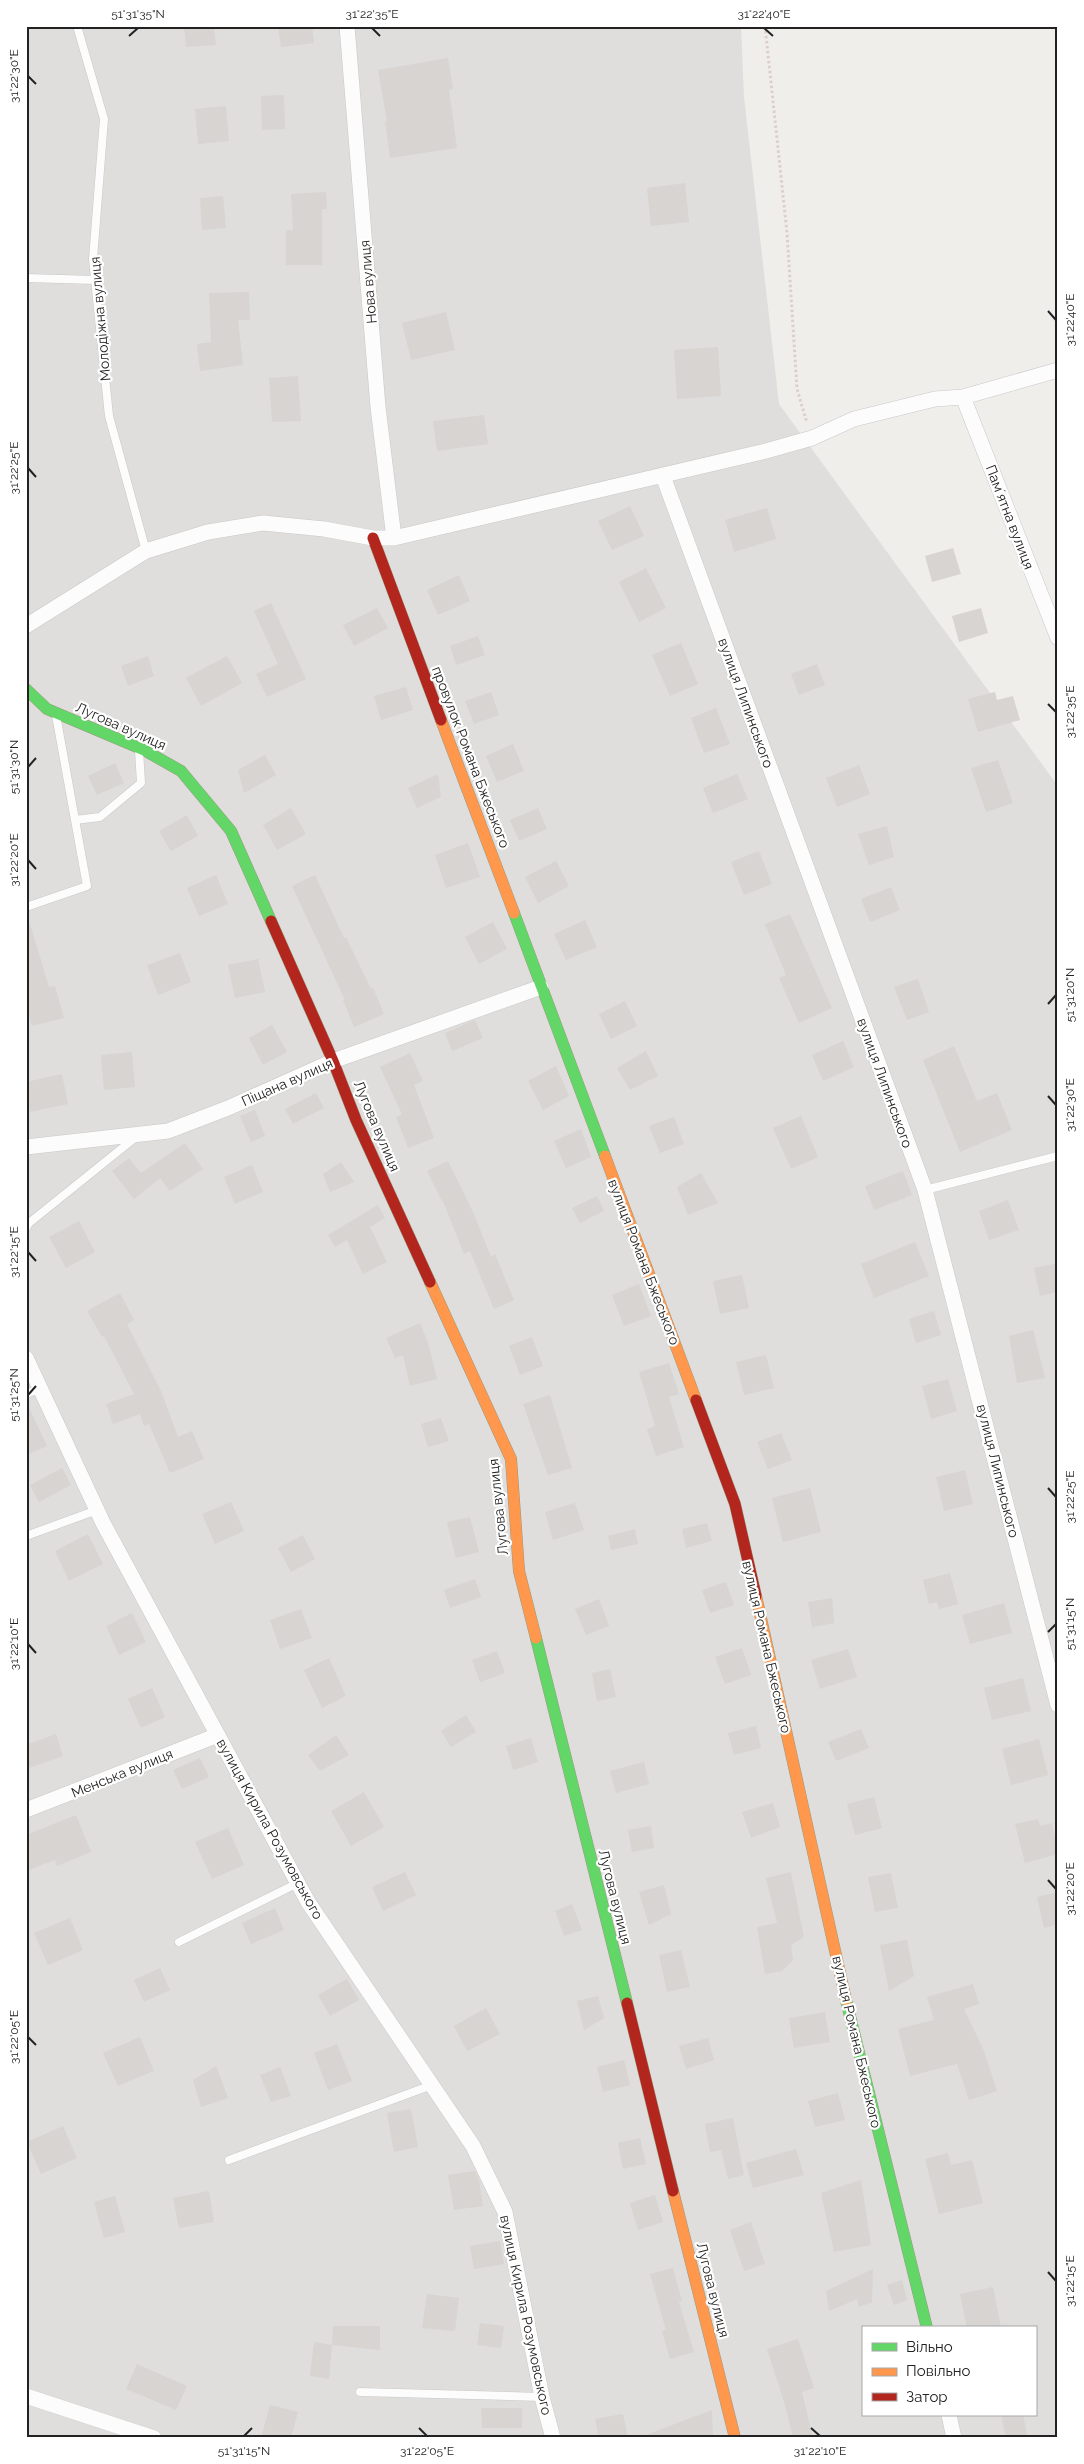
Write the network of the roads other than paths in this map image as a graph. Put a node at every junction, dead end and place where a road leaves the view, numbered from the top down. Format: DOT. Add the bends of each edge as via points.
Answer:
graph roads {
  1 [pos="77,26"];
  2 [pos="347,26"];
  3 [pos="26,278"];
  4 [pos="95,280"];
  5 [pos="1058,370"];
  6 [pos="963,397"];
  7 [pos="663,476"];
  8 [pos="373,538"];
  9 [pos="394,538"];
  10 [pos="146,551"];
  11 [pos="26,626"];
  12 [pos="1058,638"];
  13 [pos="26,688"];
  14 [pos="56,714"];
  15 [pos="139,748"];
  16 [pos="75,820"];
  17 [pos="26,907"];
  18 [pos="541,987"];
  19 [pos="333,1061"];
  20 [pos="140,1134"];
  21 [pos="26,1147"];
  22 [pos="1058,1156"];
  23 [pos="925,1190"];
  24 [pos="26,1228"];
  25 [pos="26,1358"];
  26 [pos="41,1388"];
  27 [pos="26,1394"];
  28 [pos="97,1510"];
  29 [pos="26,1536"];
  30 [pos="1058,1705"];
  31 [pos="218,1735"];
  32 [pos="26,1810"];
  33 [pos="298,1883"];
  34 [pos="179,1942"];
  35 [pos="432,2085"];
  36 [pos="229,2160"];
  37 [pos="926,2326"];
  38 [pos="360,2392"];
  39 [pos="26,2396"];
  40 [pos="542,2397"];
  41 [pos="949,2416"];
  42 [pos="154,2438"];
  43 [pos="553,2438"];
  44 [pos="735,2438"];
  45 [pos="954,2438"];
  1 -- 4 [label="lane, Молодіжна вулиця" via="104,119 93,259"];
  2 -- 9 [label="street, Нова вулиця" via="378,407"];
  3 -- 4 [label="lane"];
  4 -- 10 [label="lane, Молодіжна вулиця" via="109,416"];
  5 -- 6 [label="street"];
  6 -- 7 [label="street" via="935,399 854,420 812,438"];
  6 -- 12 [label="street, Памʼятна вулиця"];
  7 -- 9 [label="street"];
  7 -- 23 [label="street, вулиця Липинського"];
  8 -- 9 [label="street"];
  8 -- 10 [label="street" via="263,523 208,532"];
  8 -- 18 [label="street, провулок Романа Бжеського"];
  10 -- 11 [label="street"];
  13 -- 14 [label="street, Лугова вулиця"];
  14 -- 15 [label="street, Лугова вулиця"];
  14 -- 16 [label="lane"];
  15 -- 16 [label="lane" via="141,783 100,817"];
  15 -- 19 [label="street, Лугова вулиця" via="181,772 230,831"];
  16 -- 17 [label="lane" via="87,886"];
  18 -- 19 [label="street, Піщана вулиця"];
  18 -- 37 [label="street, вулиця Романа Бжеського" via="735,1504 864,2078"];
  19 -- 20 [label="street, Піщана вулиця" via="228,1108 176,1127"];
  19 -- 44 [label="street, Лугова вулиця" via="356,1120 510,1459 519,1571"];
  20 -- 21 [label="street, Піщана вулиця"];
  20 -- 24 [label="lane" via="28,1223"];
  22 -- 23 [label="lane"];
  23 -- 30 [label="street, вулиця Липинського"];
  25 -- 26 [label="street, вулиця Кирила Розумовського"];
  26 -- 27 [label="lane"];
  26 -- 28 [label="street, вулиця Кирила Розумовського"];
  28 -- 29 [label="lane"];
  28 -- 31 [label="street, вулиця Кирила Розумовського"];
  31 -- 32 [label="street, Менська вулиця"];
  31 -- 33 [label="street, вулиця Кирила Розумовського"];
  33 -- 34 [label="lane"];
  33 -- 35 [label="street, вулиця Кирила Розумовського"];
  35 -- 36 [label="lane"];
  35 -- 40 [label="street, вулиця Кирила Розумовського" via="473,2146 505,2212"];
  38 -- 40 [label="lane"];
  39 -- 42 [label="street"];
  40 -- 43 [label="street, вулиця Кирила Розумовського"];
  41 -- 45 [label="street"];
}
